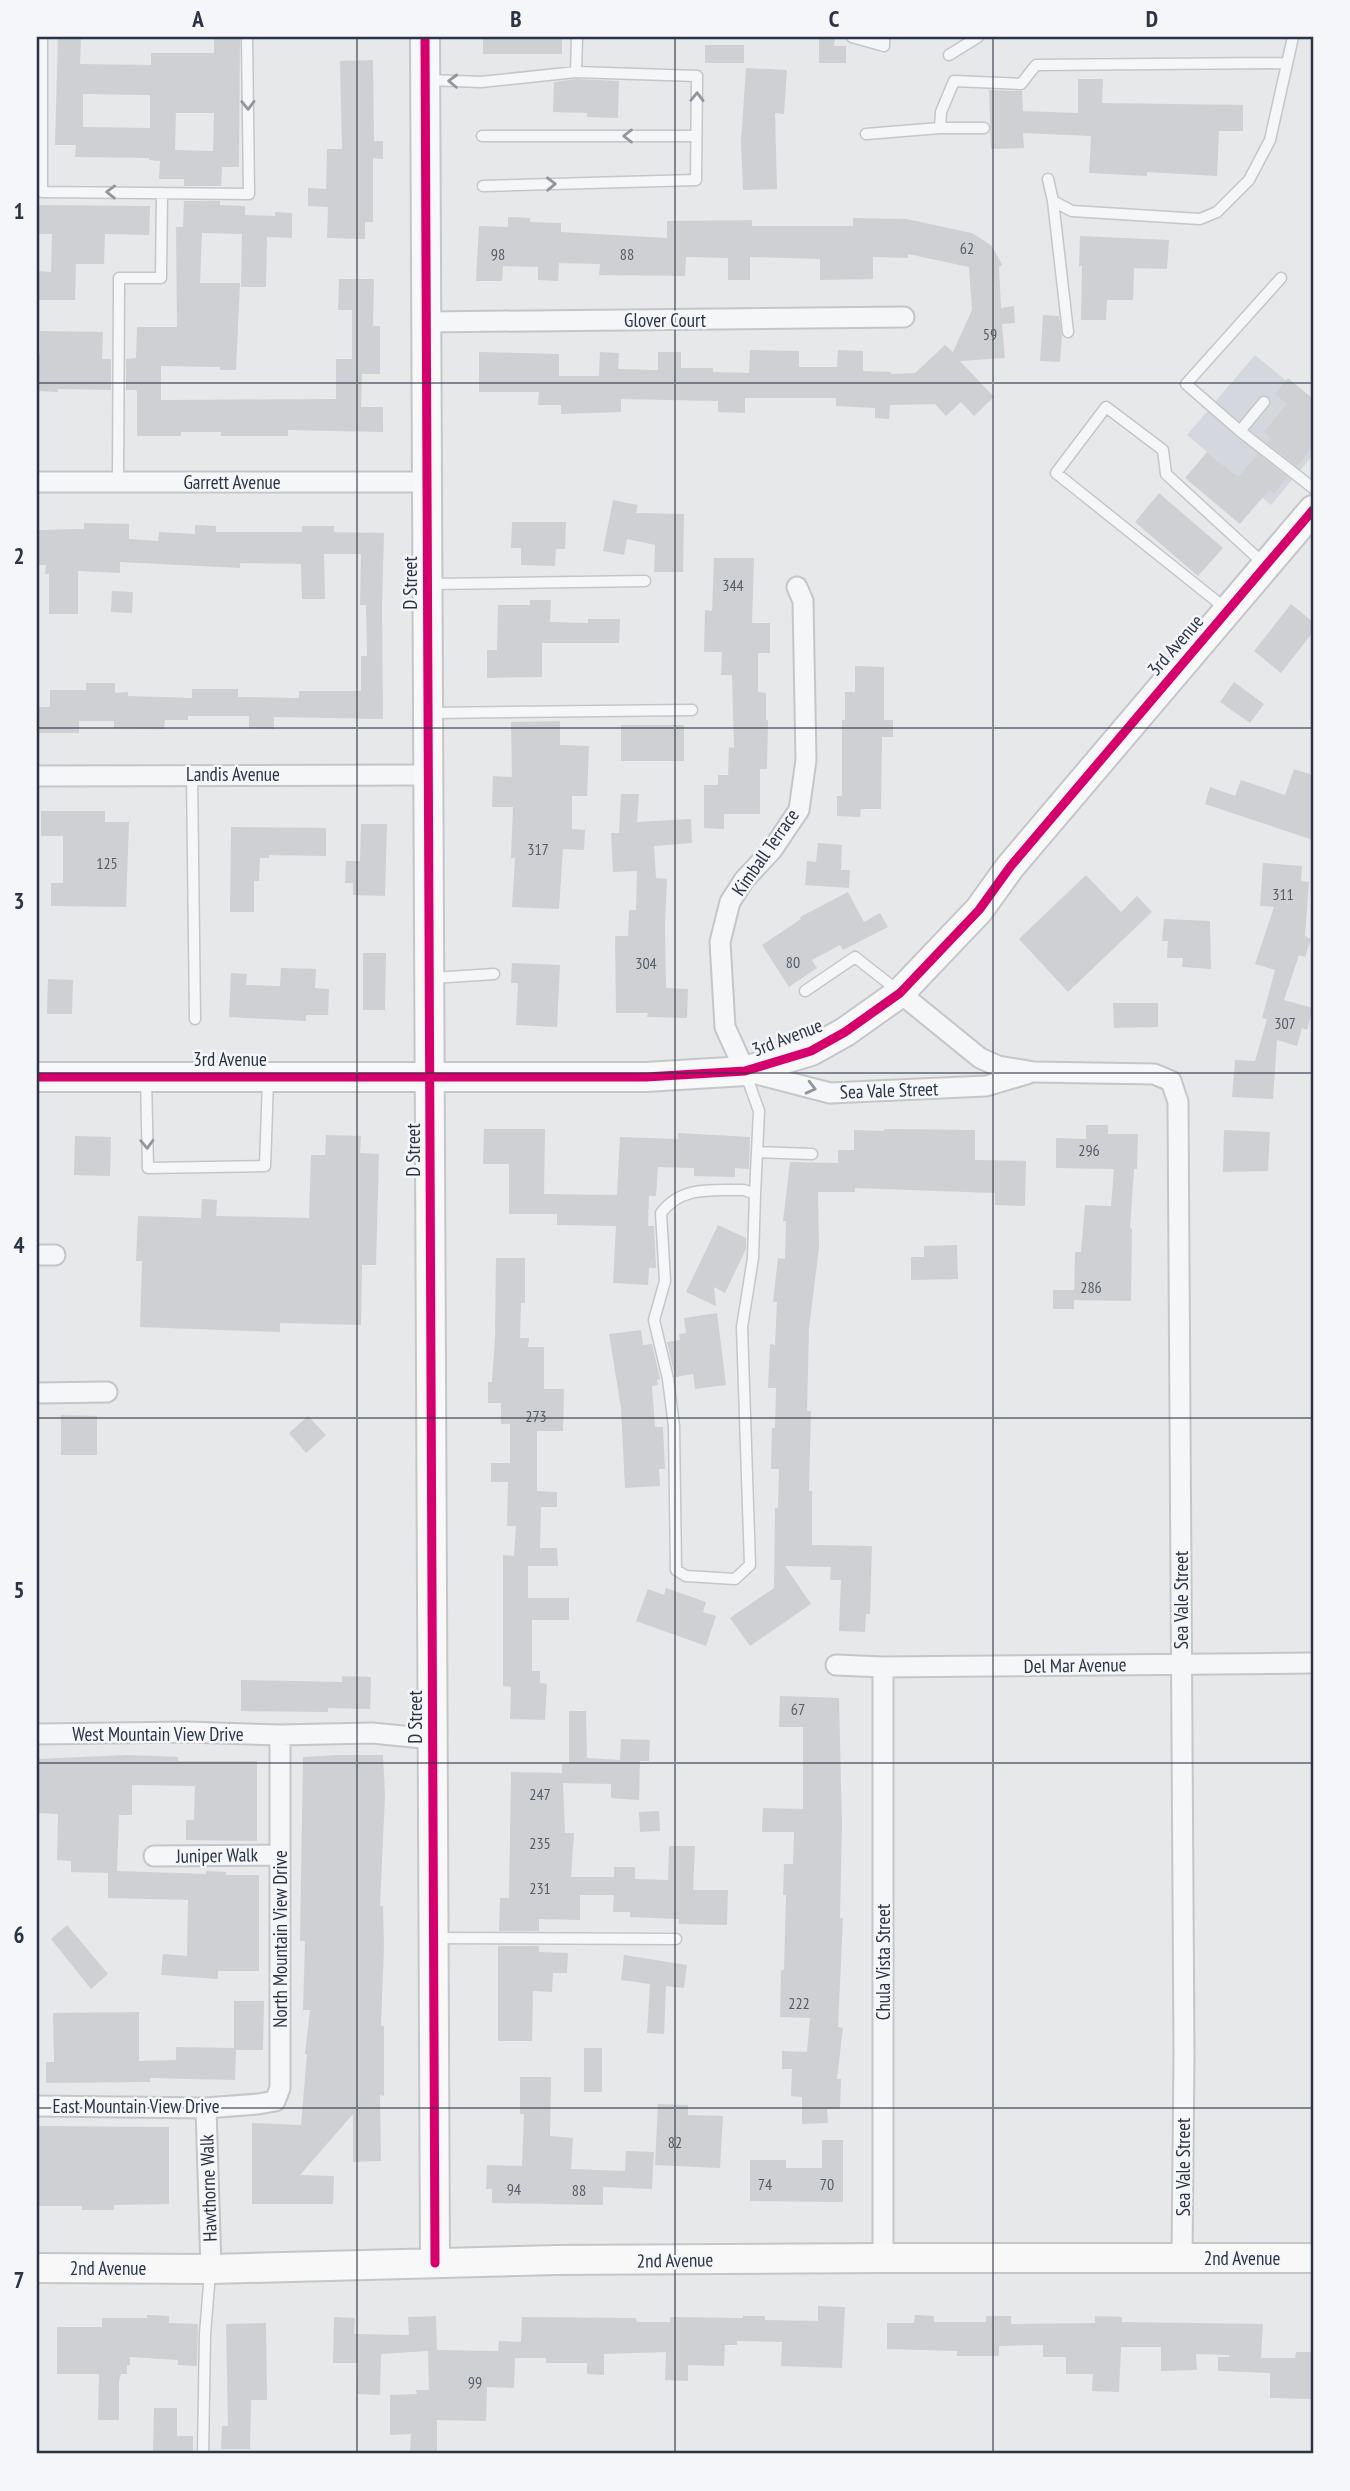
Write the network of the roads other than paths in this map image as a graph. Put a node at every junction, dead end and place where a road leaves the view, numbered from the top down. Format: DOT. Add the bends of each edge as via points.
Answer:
graph roads {
  1 [pos="42,37"];
  2 [pos="247,37"];
  3 [pos="425,37"];
  4 [pos="576,37"];
  5 [pos="852,37"];
  6 [pos="884,37"];
  7 [pos="978,37"];
  8 [pos="1293,37"];
  9 [pos="949,54"];
  10 [pos="1287,63"];
  11 [pos="576,72"];
  12 [pos="425,80"];
  13 [pos="940,128"];
  14 [pos="984,128"];
  15 [pos="866,134"];
  16 [pos="482,136"];
  17 [pos="696,136"];
  18 [pos="1048,179"];
  19 [pos="483,186"];
  20 [pos="39,192"];
  21 [pos="162,193"];
  22 [pos="1053,201"];
  23 [pos="1281,278"];
  24 [pos="904,317"];
  25 [pos="426,321"];
  26 [pos="1068,332"];
  27 [pos="1264,402"];
  28 [pos="1240,431"];
  29 [pos="37,482"];
  30 [pos="118,482"];
  31 [pos="427,482"];
  32 [pos="1313,488"];
  33 [pos="1313,510"];
  34 [pos="1266,566"];
  35 [pos="645,581"];
  36 [pos="427,584"];
  37 [pos="797,587"];
  38 [pos="1228,611"];
  39 [pos="692,710"];
  40 [pos="428,713"];
  41 [pos="192,774"];
  42 [pos="428,775"];
  43 [pos="37,776"];
  44 [pos="494,974"];
  45 [pos="429,978"];
  46 [pos="805,991"];
  47 [pos="900,993"];
  48 [pos="195,1020"];
  49 [pos="745,1071"];
  50 [pos="1034,1072"];
  51 [pos="145,1076"];
  52 [pos="37,1077"];
  53 [pos="269,1077"];
  54 [pos="430,1077"];
  55 [pos="758,1152"];
  56 [pos="812,1154"];
  57 [pos="755,1194"];
  58 [pos="37,1392"];
  59 [pos="107,1392"];
  60 [pos="1181,1663"];
  61 [pos="1313,1663"];
  62 [pos="836,1665"];
  63 [pos="883,1667"];
  64 [pos="37,1734"];
  65 [pos="280,1735"];
  66 [pos="433,1739"];
  67 [pos="280,1855"];
  68 [pos="153,1856"];
  69 [pos="434,1938"];
  70 [pos="676,1939"];
  71 [pos="235,2105"];
  72 [pos="37,2106"];
  73 [pos="206,2108"];
  74 [pos="1182,2257"];
  75 [pos="883,2258"];
  76 [pos="1313,2258"];
  77 [pos="435,2263"];
  78 [pos="37,2268"];
  79 [pos="211,2269"];
  80 [pos="203,2454"];
  1 -- 20 [label="lane"];
  2 -- 21 [label="lane, one-way" via="249,194"];
  3 -- 12 [label="street, D Street"];
  4 -- 11 [label="lane"];
  5 -- 6 [label="lane" via="884,46"];
  7 -- 9 [label="lane"];
  8 -- 10 [label="lane"];
  10 -- 13 [label="lane" via="1036,65 1021,84 954,81 941,112"];
  10 -- 22 [label="lane" via="1270,140 1249,180 1217,212 1200,219 1084,212"];
  11 -- 12 [label="lane, one-way" via="481,82"];
  17 -- 11 [label="lane, one-way" via="697,76"];
  12 -- 25 [label="street, D Street"];
  13 -- 14 [label="lane"];
  13 -- 15 [label="lane"];
  17 -- 16 [label="lane, one-way"];
  19 -- 17 [label="lane, one-way" via="696,180"];
  18 -- 22 [label="lane"];
  21 -- 20 [label="lane, one-way"];
  21 -- 30 [label="lane" via="161,278 119,278"];
  22 -- 26 [label="lane"];
  23 -- 28 [label="lane" via="1186,384"];
  24 -- 25 [label="street, Glover Court"];
  25 -- 31 [label="street, D Street"];
  27 -- 28 [label="lane"];
  28 -- 32 [label="lane"];
  29 -- 30 [label="street, Garrett Avenue"];
  30 -- 31 [label="street, Garrett Avenue"];
  31 -- 36 [label="street, D Street"];
  33 -- 34 [label="street, 3rd Avenue"];
  34 -- 38 [label="street, 3rd Avenue"];
  34 -- 38 [label="lane" via="1166,474 1163,450 1106,407 1056,473"];
  35 -- 36 [label="lane"];
  36 -- 40 [label="street, D Street"];
  37 -- 49 [label="street, Kimball Terrace" via="803,601 806,760 799,810 730,902 720,942 725,1027"];
  38 -- 47 [label="street, 3rd Avenue" via="1010,867 979,911"];
  39 -- 40 [label="lane"];
  40 -- 42 [label="street, D Street"];
  41 -- 42 [label="street, Landis Avenue"];
  41 -- 43 [label="street, Landis Avenue"];
  41 -- 48 [label="lane"];
  42 -- 45 [label="street, D Street"];
  44 -- 45 [label="lane"];
  45 -- 54 [label="street, D Street"];
  46 -- 47 [label="lane" via="855,957"];
  47 -- 49 [label="street, 3rd Avenue" via="811,1051"];
  47 -- 50 [label="street, Sea Vale Street" via="980,1058"];
  49 -- 50 [label="street, Sea Vale Street, one-way" via="830,1093 986,1086"];
  49 -- 54 [label="street, 3rd Avenue" via="646,1077"];
  49 -- 55 [label="lane" via="759,1111"];
  50 -- 60 [label="street, Sea Vale Street" via="1154,1074 1171,1081 1178,1102"];
  51 -- 52 [label="street, 3rd Avenue"];
  51 -- 53 [label="street, 3rd Avenue"];
  51 -- 53 [label="lane, one-way" via="148,1168 265,1166"];
  53 -- 54 [label="street, 3rd Avenue"];
  54 -- 66 [label="street, D Street"];
  55 -- 56 [label="lane"];
  55 -- 57 [label="lane"];
  57 -- 57 [label="lane" via="752,1258 741,1328 750,1565 735,1579 686,1576 676,1570 674,1426 654,1320 665,1281 661,1213 670,1200 691,1191"];
  58 -- 59 [label="street"];
  60 -- 61 [label="street, Del Mar Avenue"];
  60 -- 63 [label="street, Del Mar Avenue"];
  60 -- 74 [label="street, Sea Vale Street"];
  62 -- 63 [label="street, Del Mar Avenue"];
  63 -- 75 [label="street, Chula Vista Street"];
  64 -- 65 [label="street, West Mountain View Drive"];
  65 -- 66 [label="street" via="372,1733"];
  65 -- 67 [label="street, North Mountain View Drive"];
  66 -- 69 [label="street, D Street"];
  67 -- 68 [label="street, Juniper Walk"];
  67 -- 71 [label="street, North Mountain View Drive" via="280,2088 275,2101"];
  69 -- 70 [label="lane"];
  69 -- 77 [label="street, D Street"];
  71 -- 73 [label="street, East Mountain View Drive"];
  72 -- 73 [label="street, East Mountain View Drive"];
  73 -- 79 [label="street, Hawthorne Walk"];
  74 -- 75 [label="street, 2nd Avenue"];
  74 -- 76 [label="street, 2nd Avenue"];
  75 -- 77 [label="street, 2nd Avenue"];
  77 -- 79 [label="street, 2nd Avenue"];
  78 -- 79 [label="street, 2nd Avenue"];
  79 -- 80 [label="lane"];
}
